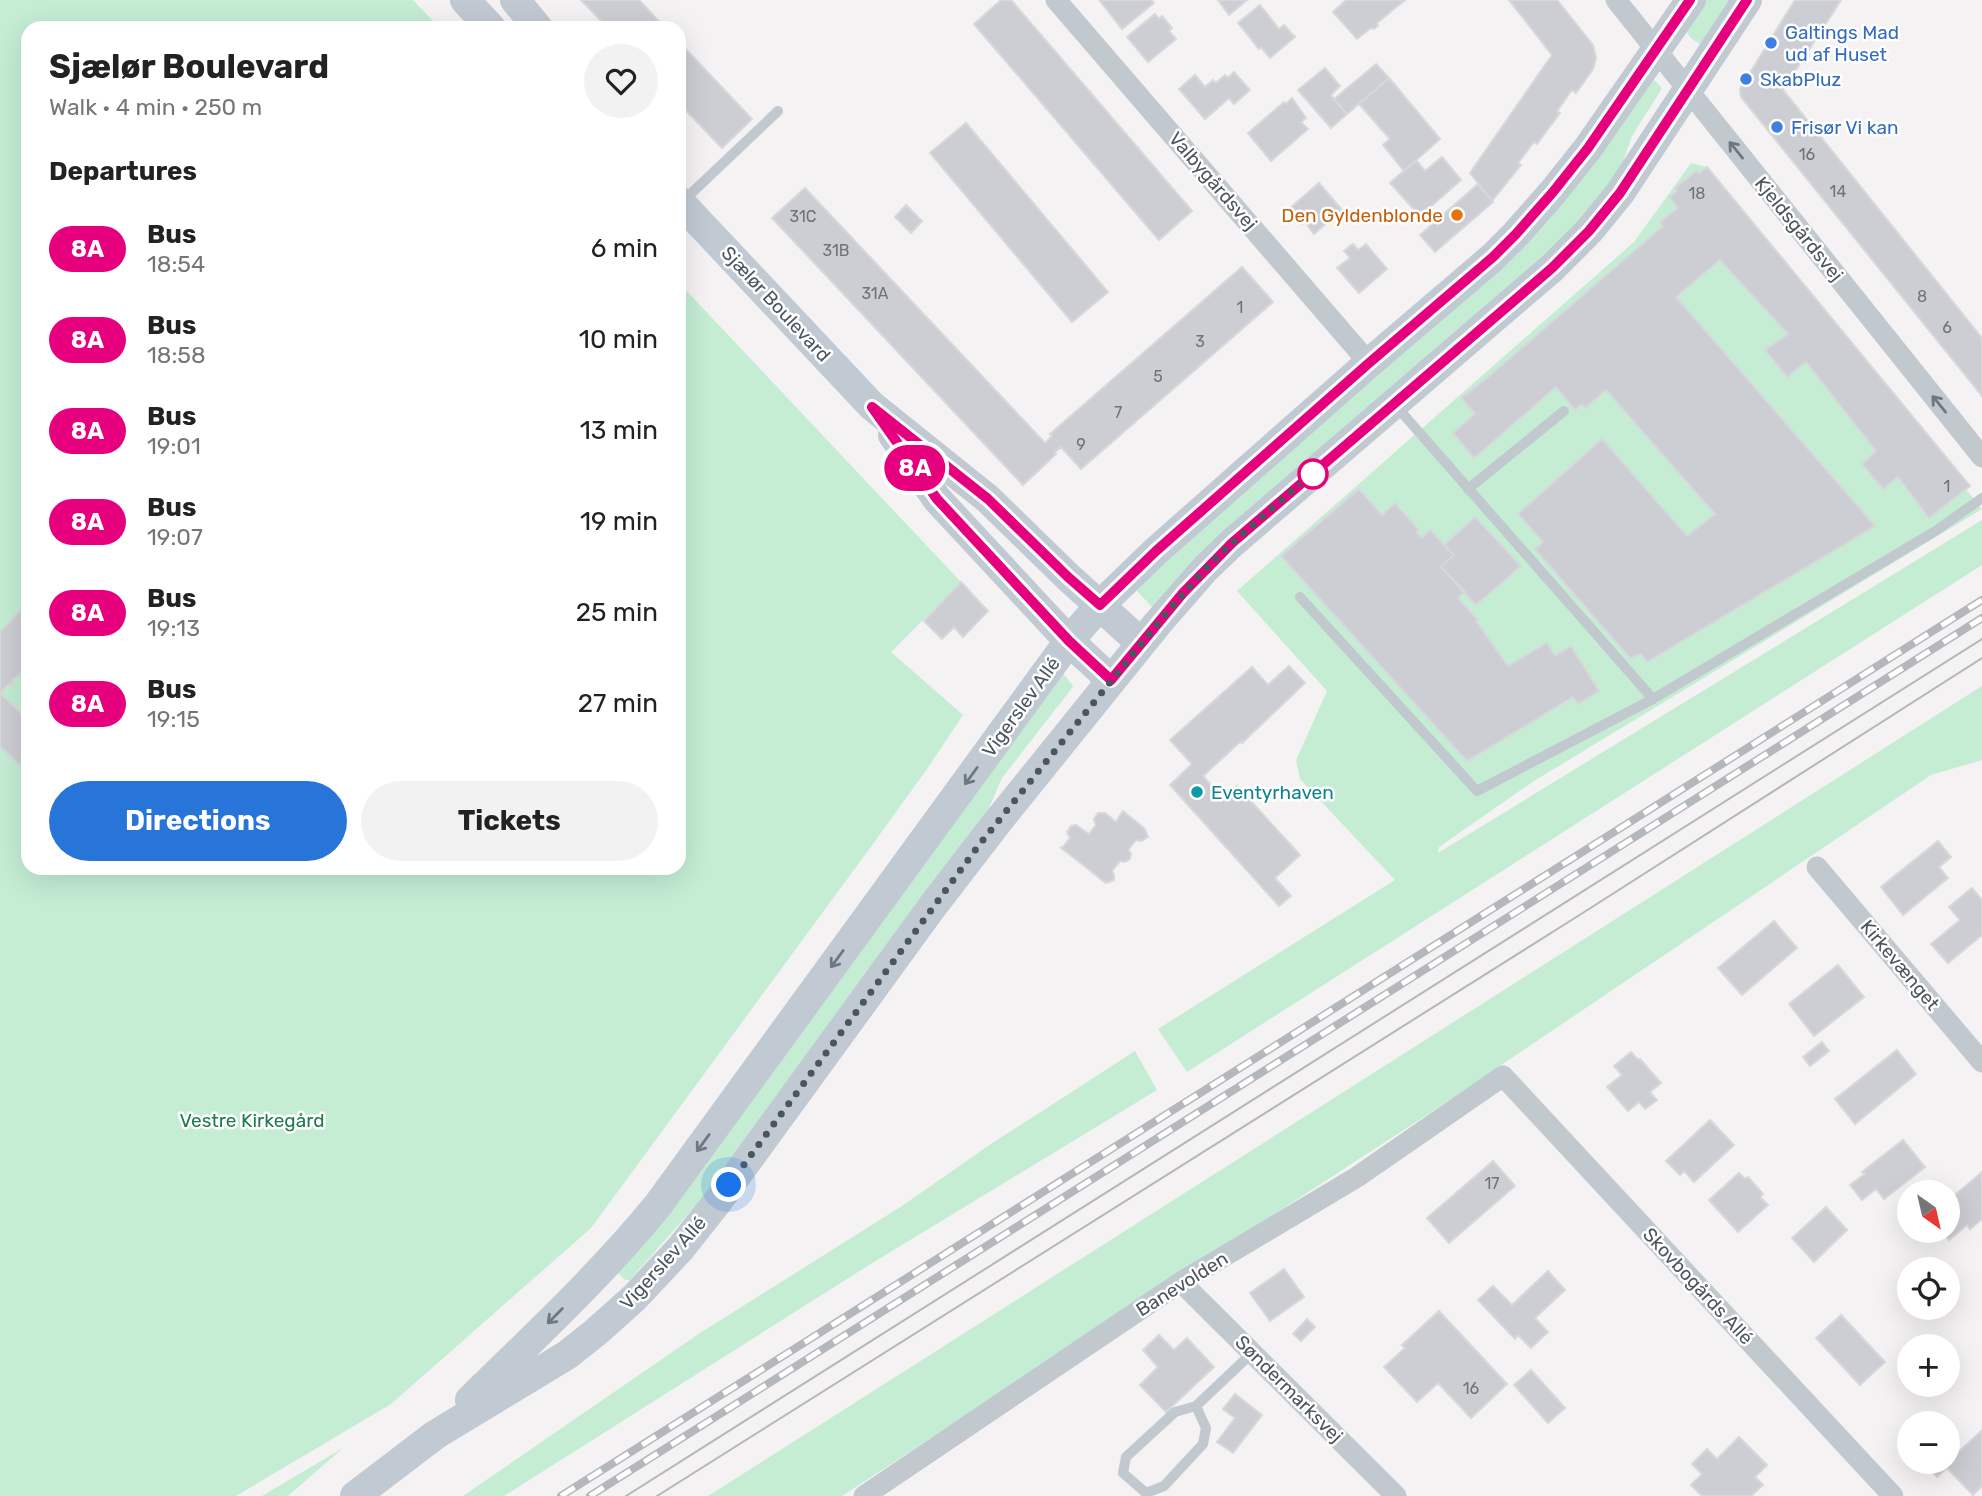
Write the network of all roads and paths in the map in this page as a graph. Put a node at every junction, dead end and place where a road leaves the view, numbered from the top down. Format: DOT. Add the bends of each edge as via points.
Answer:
graph roads {
  1 [pos="465,0"];
  2 [pos="515,0"];
  3 [pos="1056,0"];
  4 [pos="1616,0"];
  5 [pos="1690,0"];
  6 [pos="1747,0"];
  7 [pos="484,21"];
  8 [pos="532,21"];
  9 [pos="1656,50"];
  10 [pos="1688,90"];
  11 [pos="778,111"];
  12 [pos="686,196"];
  13 [pos="686,208"];
  14 [pos="1369,363"];
  15 [pos="1394,404"];
  16 [pos="872,407"];
  17 [pos="1564,411"];
  18 [pos="1982,457"];
  19 [pos="1468,489"];
  20 [pos="1982,498"];
  21 [pos="1300,597"];
  22 [pos="1100,605"];
  23 [pos="1069,641"];
  24 [pos="1141,643"];
  25 [pos="1111,680"];
  26 [pos="1653,699"];
  27 [pos="1817,867"];
  28 [pos="1982,1062"];
  29 [pos="1503,1076"];
  30 [pos="1181,1282"];
  31 [pos="1252,1353"];
  32 [pos="1196,1406"];
  33 [pos="435,1435"];
  34 [pos="355,1496"];
  35 [pos="863,1496"];
  36 [pos="1396,1496"];
  37 [pos="1893,1496"];
  1 -- 7 [label="street"];
  2 -- 8 [label="street"];
  3 -- 14 [label="street, Valbygårdsvej"];
  4 -- 9 [label="street, Kjeldsgårdsvej"];
  5 -- 9 [label="street, Vigerslev Allé"];
  6 -- 10 [label="street, Vigerslev Allé"];
  9 -- 10 [label="street, Kjeldsgårdsvej"];
  9 -- 14 [label="street, Vigerslev Allé" via="1535,214 1493,257"];
  10 -- 15 [label="street, Vigerslev Allé" via="1636,171 1589,231"];
  18 -- 10 [label="street, Kjeldsgårdsvej, one-way"];
  11 -- 12 [label="lane"];
  13 -- 16 [label="street, Sjælør Boulevard"];
  14 -- 22 [label="street, Vigerslev Allé"];
  15 -- 19 [label="lane"];
  15 -- 24 [label="street, Vigerslev Allé" via="1232,543"];
  16 -- 22 [label="street, Sjælør Boulevard" via="988,499"];
  16 -- 23 [label="street, Sjælør Boulevard" via="937,499"];
  17 -- 19 [label="lane"];
  19 -- 26 [label="lane"];
  20 -- 26 [label="lane" via="1937,530"];
  21 -- 26 [label="lane" via="1477,791"];
  22 -- 23 [label="street, Vigerslev Allé"];
  22 -- 24 [label="street, Sjælør Boulevard"];
  23 -- 25 [label="street, Sjælør Boulevard"];
  23 -- 33 [label="street, Vigerslev Allé, one-way" via="658,1205 596,1276"];
  24 -- 25 [label="street, Vigerslev Allé"];
  25 -- 33 [label="street, Vigerslev Allé" via="932,907 680,1249 587,1340"];
  27 -- 28 [label="street, Kirkevænget"];
  29 -- 30 [label="street, Banevolden" via="1357,1177"];
  29 -- 37 [label="street, Skovbogårds Allé"];
  30 -- 31 [label="street, Søndermarksvej"];
  30 -- 35 [label="street, Banevolden"];
  31 -- 32 [label="lane"];
  31 -- 36 [label="street, Søndermarksvej"];
  32 -- 32 [label="lane" via="1175,1412 1126,1457 1123,1474 1146,1493 1164,1486 1203,1444 1206,1428"];
  33 -- 34 [label="street, Vigerslev Allé"];
}
